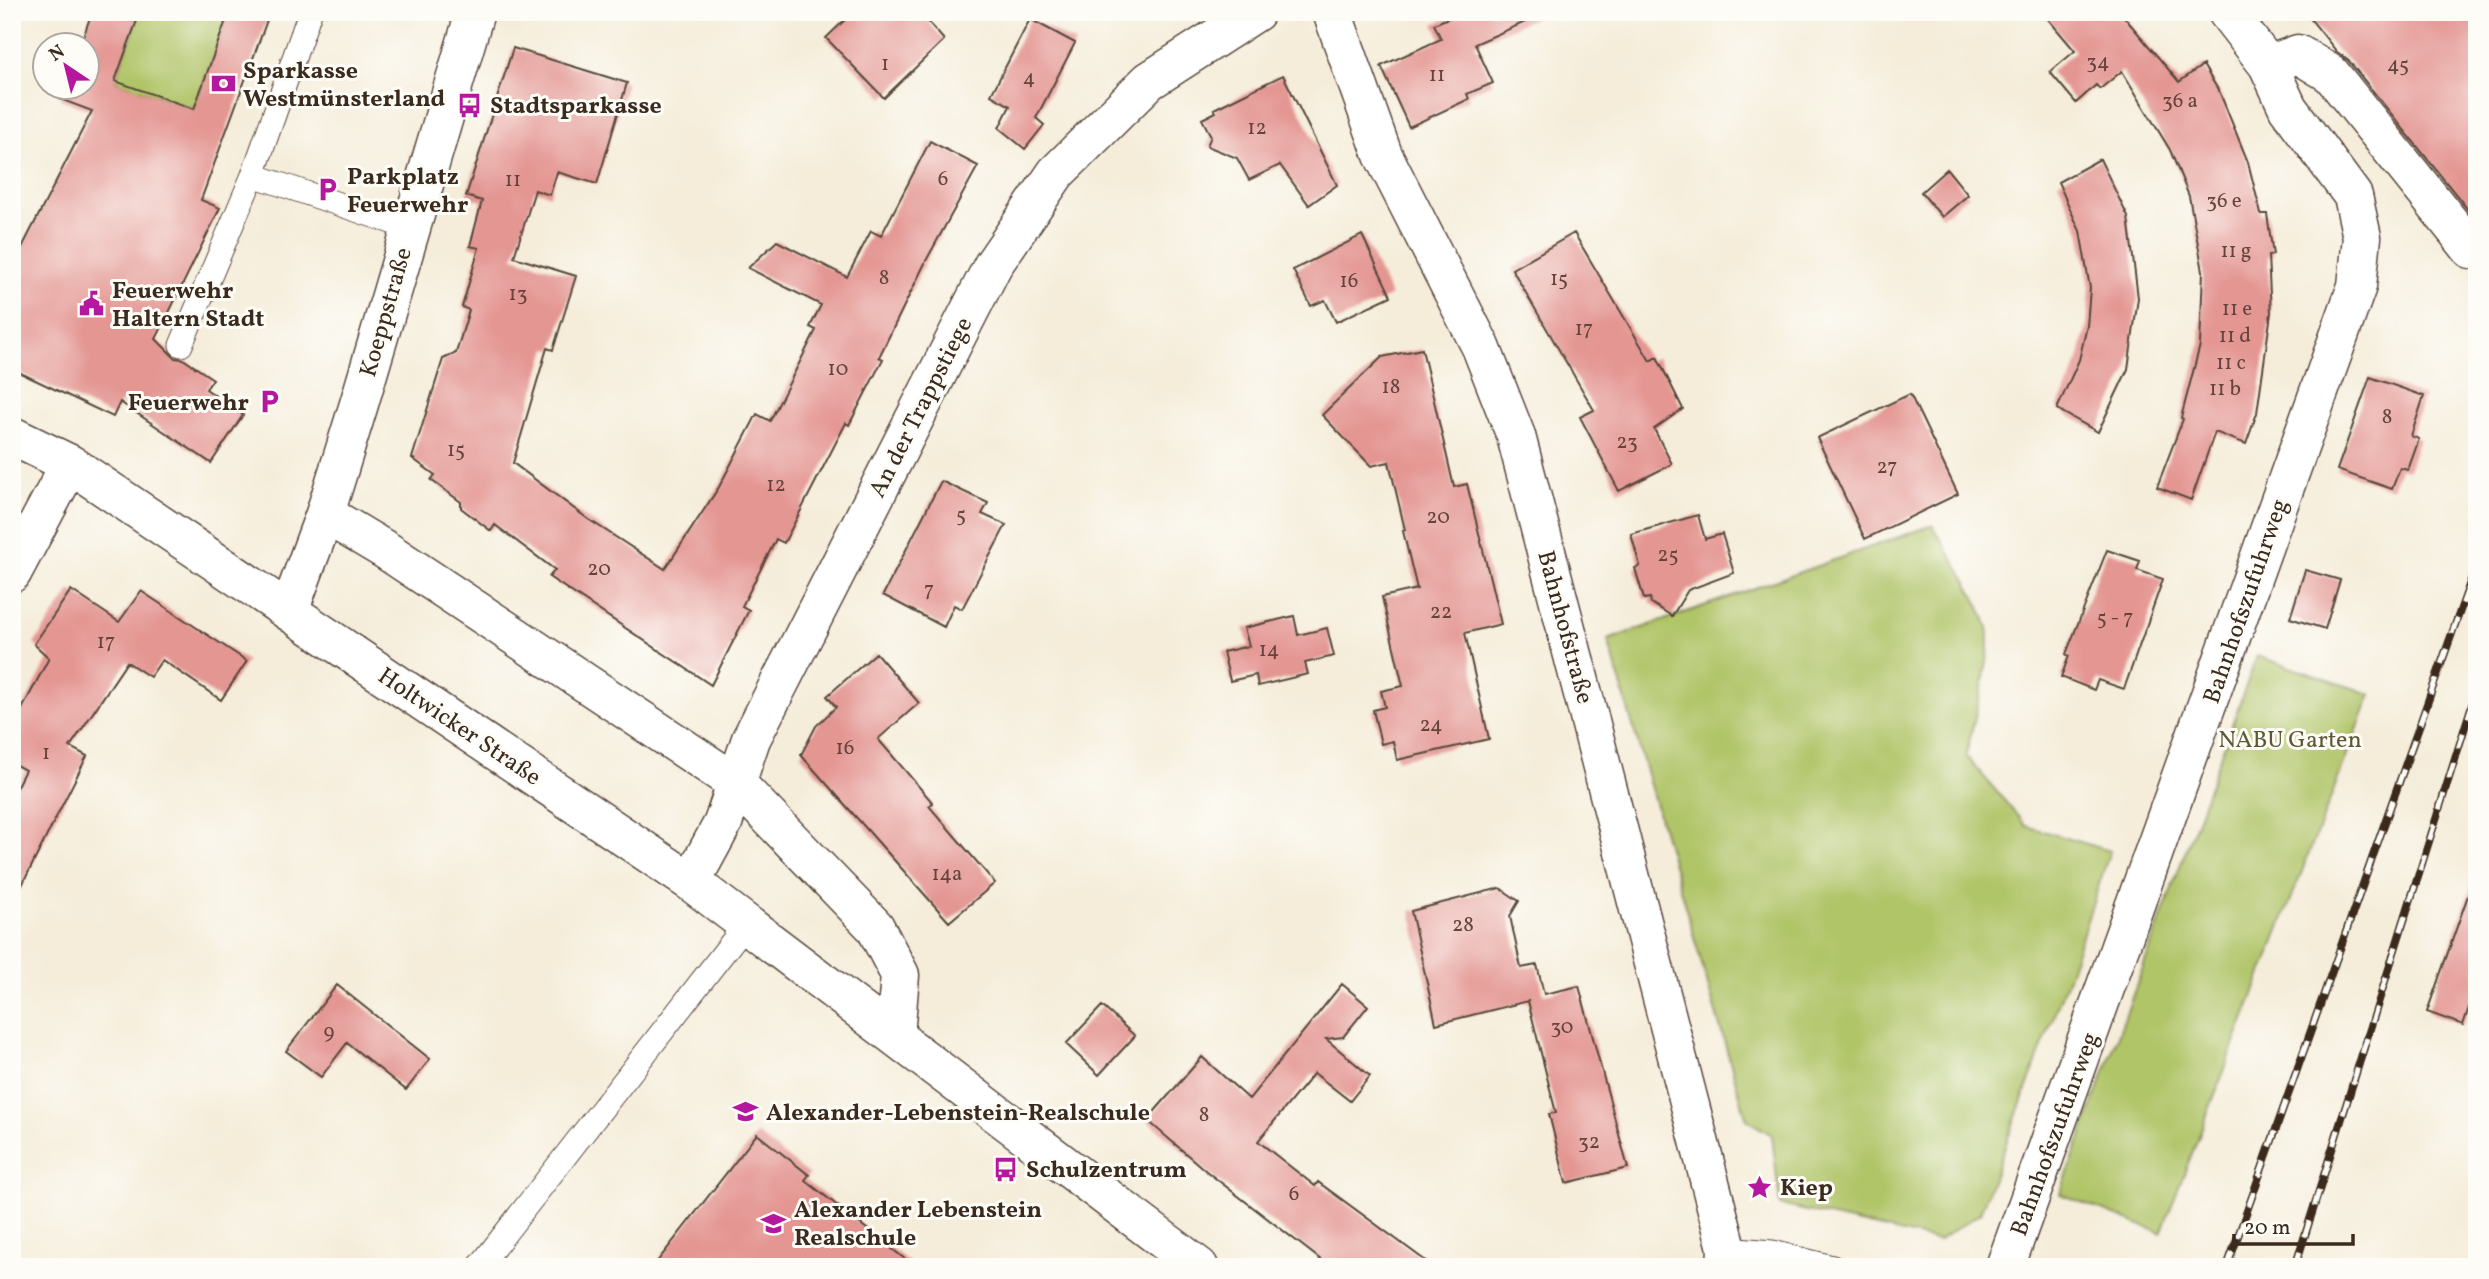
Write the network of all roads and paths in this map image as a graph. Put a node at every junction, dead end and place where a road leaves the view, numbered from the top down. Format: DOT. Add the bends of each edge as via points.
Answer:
graph roads {
  1 [pos="310,12"];
  2 [pos="475,12"];
  3 [pos="1256,12"];
  4 [pos="1332,12"];
  5 [pos="2227,12"];
  6 [pos="2268,65"];
  7 [pos="253,175"];
  8 [pos="409,228"];
  9 [pos="2477,244"];
  10 [pos="181,345"];
  11 [pos="12,436"];
  12 [pos="69,464"];
  13 [pos="325,514"];
  14 [pos="12,573"];
  15 [pos="289,611"];
  16 [pos="736,783"];
  17 [pos="691,882"];
  18 [pos="746,925"];
  19 [pos="895,1036"];
  20 [pos="1726,1257"];
  21 [pos="1822,1265"];
  22 [pos="479,1267"];
  23 [pos="1199,1267"];
  24 [pos="2006,1267"];
  1 -- 7 [label="lane"];
  2 -- 8 [label="street, Koeppstraße"];
  3 -- 16 [label="street, An der Trappstiege" via="1149,81 1056,173 993,265 751,739"];
  4 -- 20 [label="street, Bahnhofstraße" via="1383,155 1481,347 1516,436"];
  5 -- 6 [label="street, Bahnhofszufuhrweg"];
  6 -- 9 [label="street" via="2298,54 2331,74 2471,249"];
  6 -- 24 [label="street, Bahnhofszufuhrweg" via="2288,108 2353,196 2362,237 2357,286"];
  7 -- 8 [label="lane"];
  7 -- 10 [label="lane"];
  8 -- 13 [label="street, Koeppstraße"];
  11 -- 12 [label="street, Holtwicker Straße"];
  12 -- 14 [label="street"];
  12 -- 15 [label="street, Holtwicker Straße"];
  13 -- 15 [label="street, Koeppstraße"];
  13 -- 16 [label="street"];
  15 -- 17 [label="street, Holtwicker Straße"];
  16 -- 17 [label="street, An der Trappstiege" via="723,823"];
  16 -- 19 [label="street" via="874,928 900,975"];
  17 -- 18 [label="street, Holtwicker Straße"];
  18 -- 19 [label="street, Holtwicker Straße"];
  18 -- 22 [label="lane"];
  19 -- 23 [label="street, Holtwicker Straße"];
  20 -- 21 [label="lane" via="1772,1252"];
}
